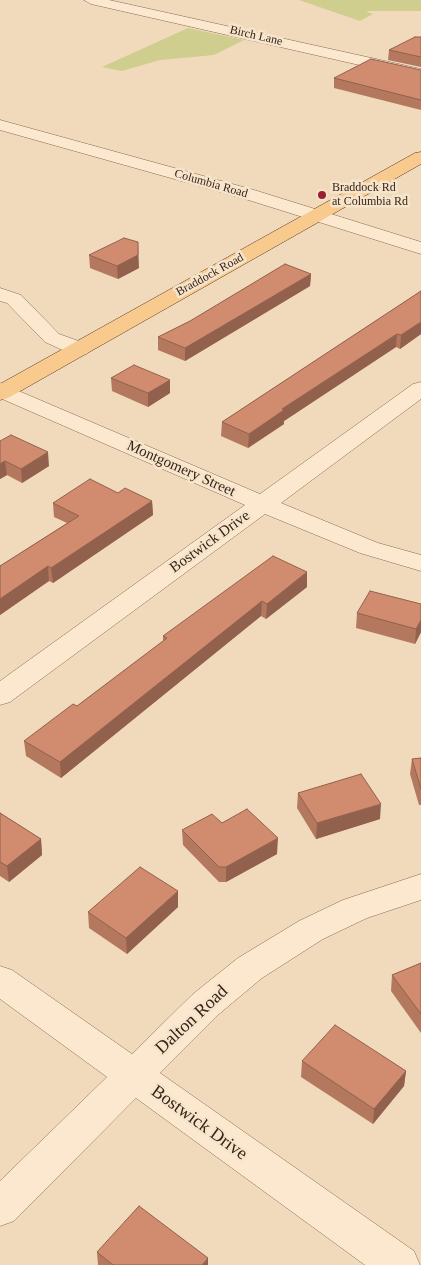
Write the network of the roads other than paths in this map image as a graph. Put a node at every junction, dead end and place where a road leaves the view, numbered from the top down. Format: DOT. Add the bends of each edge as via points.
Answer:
graph roads {
  1 [pos="91,0"];
  2 [pos="421,74"];
  3 [pos="0,125"];
  4 [pos="421,157"];
  5 [pos="318,215"];
  6 [pos="421,248"];
  7 [pos="0,294"];
  8 [pos="79,349"];
  9 [pos="421,389"];
  10 [pos="1,392"];
  11 [pos="262,504"];
  12 [pos="421,563"];
  13 [pos="0,695"];
  14 [pos="421,886"];
  15 [pos="0,980"];
  16 [pos="133,1076"];
  17 [pos="0,1208"];
  18 [pos="398,1265"];
  1 -- 2 [label="street, Birch Lane"];
  3 -- 5 [label="street, Columbia Road"];
  4 -- 5 [label="main road, Braddock Road"];
  5 -- 6 [label="street, Columbia Road"];
  5 -- 8 [label="main road, Braddock Road"];
  7 -- 8 [label="street" via="14,299 52,338"];
  8 -- 10 [label="main road, Braddock Road"];
  9 -- 11 [label="street, Bostwick Drive"];
  10 -- 11 [label="street, Montgomery Street"];
  11 -- 12 [label="street, Montgomery Street" via="369,548"];
  11 -- 13 [label="street, Bostwick Drive"];
  14 -- 16 [label="street, Dalton Road" via="355,909 311,930 250,968 206,1004"];
  15 -- 16 [label="street, Bostwick Drive"];
  16 -- 17 [label="street, Dalton Road"];
  16 -- 18 [label="street, Bostwick Drive"];
}
